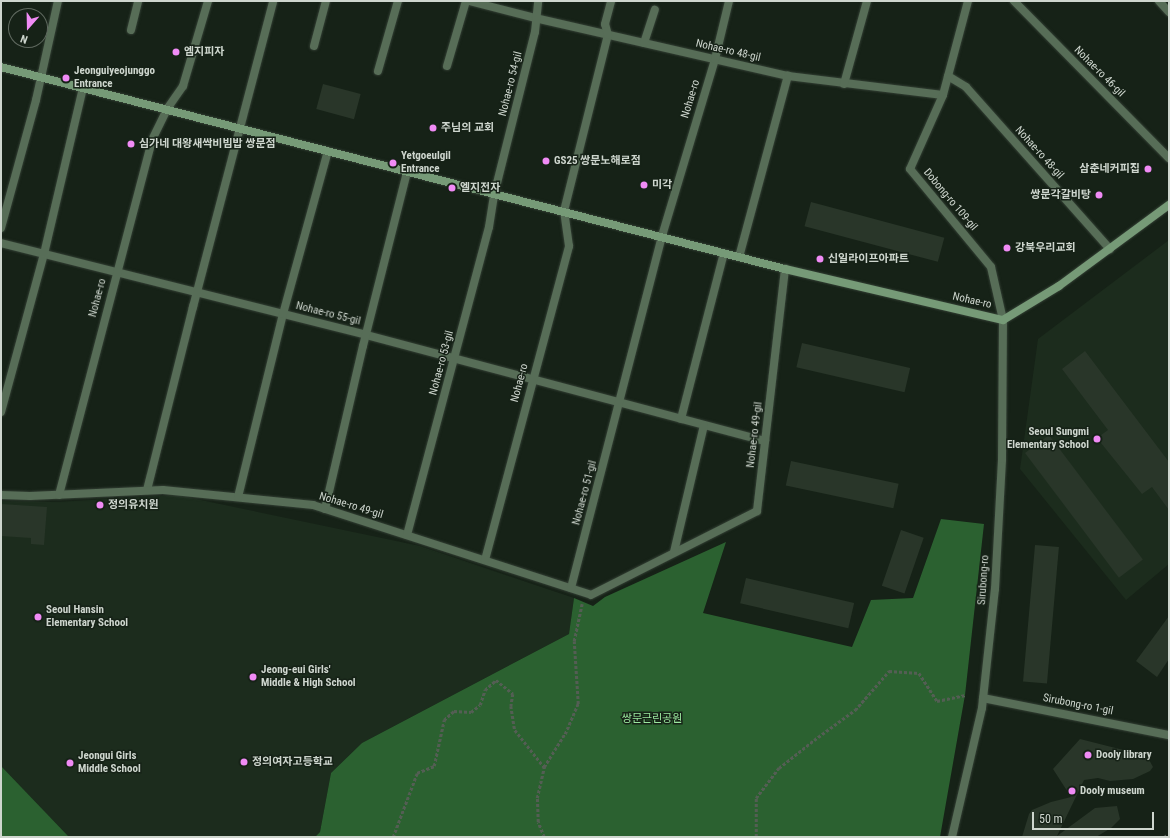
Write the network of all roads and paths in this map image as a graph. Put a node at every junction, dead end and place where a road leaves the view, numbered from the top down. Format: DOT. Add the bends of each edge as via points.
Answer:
graph roads {
  1 [pos="58,1"];
  2 [pos="138,1"];
  3 [pos="208,1"];
  4 [pos="273,1"];
  5 [pos="326,1"];
  6 [pos="398,1"];
  7 [pos="466,1"];
  8 [pos="469,1"];
  9 [pos="538,1"];
  10 [pos="611,1"];
  11 [pos="729,1"];
  12 [pos="867,1"];
  13 [pos="968,1"];
  14 [pos="1014,1"];
  15 [pos="1159,1"];
  16 [pos="656,10"];
  17 [pos="1169,12"];
  18 [pos="536,18"];
  19 [pos="131,30"];
  20 [pos="608,35"];
  21 [pos="644,43"];
  22 [pos="314,46"];
  23 [pos="715,60"];
  24 [pos="447,66"];
  25 [pos="1,67"];
  26 [pos="378,71"];
  27 [pos="788,76"];
  28 [pos="948,76"];
  29 [pos="40,77"];
  30 [pos="844,84"];
  31 [pos="83,88"];
  32 [pos="943,95"];
  33 [pos="167,109"];
  34 [pos="239,128"];
  35 [pos="328,151"];
  36 [pos="1168,153"];
  37 [pos="407,172"];
  38 [pos="494,195"];
  39 [pos="1169,205"];
  40 [pos="564,211"];
  41 [pos="1,228"];
  42 [pos="662,236"];
  43 [pos="1,242"];
  44 [pos="1110,249"];
  45 [pos="724,253"];
  46 [pos="44,254"];
  47 [pos="739,257"];
  48 [pos="785,269"];
  49 [pos="116,272"];
  50 [pos="196,293"];
  51 [pos="283,314"];
  52 [pos="1003,320"];
  53 [pos="366,335"];
  54 [pos="454,360"];
  55 [pos="533,380"];
  56 [pos="619,403"];
  57 [pos="1,412"];
  58 [pos="681,419"];
  59 [pos="704,425"];
  60 [pos="765,441"];
  61 [pos="147,490"];
  62 [pos="1,495"];
  63 [pos="59,495"];
  64 [pos="238,498"];
  65 [pos="325,509"];
  66 [pos="407,535"];
  67 [pos="674,552"];
  68 [pos="485,560"];
  69 [pos="572,588"];
  70 [pos="584,592"];
  71 [pos="965,695"];
  72 [pos="983,698"];
  73 [pos="1169,735"];
  74 [pos="544,767"];
  75 [pos="1169,834"];
  76 [pos="393,837"];
  77 [pos="544,837"];
  78 [pos="756,837"];
  79 [pos="952,837"];
  80 [pos="1164,837"];
  1 -- 29 [label="street"];
  2 -- 19 [label="street"];
  3 -- 33 [label="street, Nohae-ro" via="183,86"];
  4 -- 34 [label="street"];
  5 -- 22 [label="street"];
  6 -- 26 [label="street"];
  7 -- 24 [label="street"];
  8 -- 18 [label="street, Nohae-ro 48-gil"];
  9 -- 18 [label="street, Nohae-ro 54-gil"];
  10 -- 20 [label="street" via="605,24"];
  11 -- 23 [label="street, Nohae-ro"];
  12 -- 30 [label="street"];
  13 -- 28 [label="street, Dobong-ro 109-gil"];
  14 -- 36 [label="street, Nohae-ro 46-gil"];
  15 -- 17 [label="street"];
  16 -- 21 [label="street"];
  18 -- 20 [label="street, Nohae-ro 48-gil"];
  18 -- 38 [label="street, Nohae-ro 54-gil" via="536,32"];
  20 -- 21 [label="street, Nohae-ro 48-gil"];
  20 -- 40 [label="street, Nohae-ro"];
  21 -- 23 [label="street, Nohae-ro 48-gil"];
  23 -- 27 [label="street, Nohae-ro 48-gil"];
  23 -- 42 [label="street, Nohae-ro"];
  25 -- 29 [label="main road, Nohae-ro"];
  27 -- 30 [label="street, Nohae-ro 48-gil"];
  27 -- 47 [label="street"];
  28 -- 32 [label="street, Dobong-ro 109-gil"];
  28 -- 44 [label="street, Nohae-ro 48-gil" via="966,87"];
  29 -- 31 [label="main road, Nohae-ro"];
  29 -- 41 [label="street"];
  30 -- 32 [label="street, Nohae-ro 48-gil"];
  31 -- 33 [label="main road, Nohae-ro"];
  31 -- 46 [label="street"];
  32 -- 52 [label="street, Dobong-ro 109-gil" via="910,169 991,267"];
  33 -- 34 [label="main road, Nohae-ro"];
  33 -- 49 [label="street, Nohae-ro" via="152,140"];
  34 -- 35 [label="main road, Nohae-ro"];
  34 -- 50 [label="street"];
  35 -- 37 [label="main road, Nohae-ro"];
  35 -- 51 [label="street"];
  37 -- 38 [label="main road, Nohae-ro"];
  37 -- 53 [label="street"];
  38 -- 40 [label="main road, Nohae-ro"];
  38 -- 54 [label="street, Nohae-ro 53-gil" via="489,228"];
  39 -- 44 [label="main road, Nohae-ro"];
  40 -- 42 [label="main road, Nohae-ro"];
  40 -- 55 [label="street, Nohae-ro" via="569,246"];
  42 -- 45 [label="main road, Nohae-ro"];
  42 -- 56 [label="street, Nohae-ro 51-gil"];
  43 -- 46 [label="street, Nohae-ro 55-gil"];
  44 -- 52 [label="main road, Nohae-ro" via="1060,286"];
  45 -- 47 [label="main road, Nohae-ro"];
  45 -- 58 [label="street"];
  46 -- 49 [label="street, Nohae-ro 55-gil"];
  46 -- 57 [label="street"];
  47 -- 48 [label="main road, Nohae-ro"];
  48 -- 52 [label="main road, Nohae-ro"];
  48 -- 60 [label="street, Nohae-ro 49-gil"];
  49 -- 50 [label="street, Nohae-ro 55-gil"];
  49 -- 63 [label="street, Nohae-ro"];
  50 -- 51 [label="street, Nohae-ro 55-gil"];
  50 -- 61 [label="street"];
  51 -- 53 [label="street, Nohae-ro 55-gil"];
  51 -- 64 [label="street"];
  52 -- 72 [label="street, Sirubong-ro" via="1002,459 995,589"];
  53 -- 54 [label="street, Nohae-ro 55-gil"];
  53 -- 65 [label="street"];
  54 -- 55 [label="street"];
  54 -- 66 [label="street, Nohae-ro 53-gil"];
  55 -- 56 [label="street"];
  55 -- 68 [label="street, Nohae-ro"];
  56 -- 58 [label="street"];
  56 -- 69 [label="street, Nohae-ro 51-gil"];
  58 -- 59 [label="street"];
  59 -- 60 [label="street"];
  59 -- 67 [label="street"];
  60 -- 67 [label="street, Nohae-ro 49-gil" via="757,511"];
  61 -- 63 [label="street, Nohae-ro 49-gil"];
  61 -- 64 [label="street, Nohae-ro 49-gil"];
  62 -- 63 [label="street, Nohae-ro 49-gil"];
  64 -- 65 [label="street, Nohae-ro 49-gil" via="313,505"];
  65 -- 66 [label="street, Nohae-ro 49-gil"];
  66 -- 68 [label="street, Nohae-ro 49-gil"];
  67 -- 70 [label="street, Nohae-ro 49-gil" via="591,594"];
  68 -- 69 [label="street, Nohae-ro 49-gil"];
  69 -- 70 [label="street, Nohae-ro 49-gil"];
  70 -- 74 [label="path" via="574,641 578,704 565,734"];
  71 -- 78 [label="path" via="937,701 919,674 889,671 855,710 779,768 756,798"];
  72 -- 73 [label="street, Sirubong-ro 1-gil"];
  72 -- 79 [label="street, Sirubong-ro"];
  74 -- 76 [label="path" via="515,730 510,706 513,694 496,680 485,690 480,705 471,712 454,711 444,720 434,766 417,774"];
  74 -- 77 [label="path" via="537,798 538,822"];
  75 -- 80 [label="path"];
}
